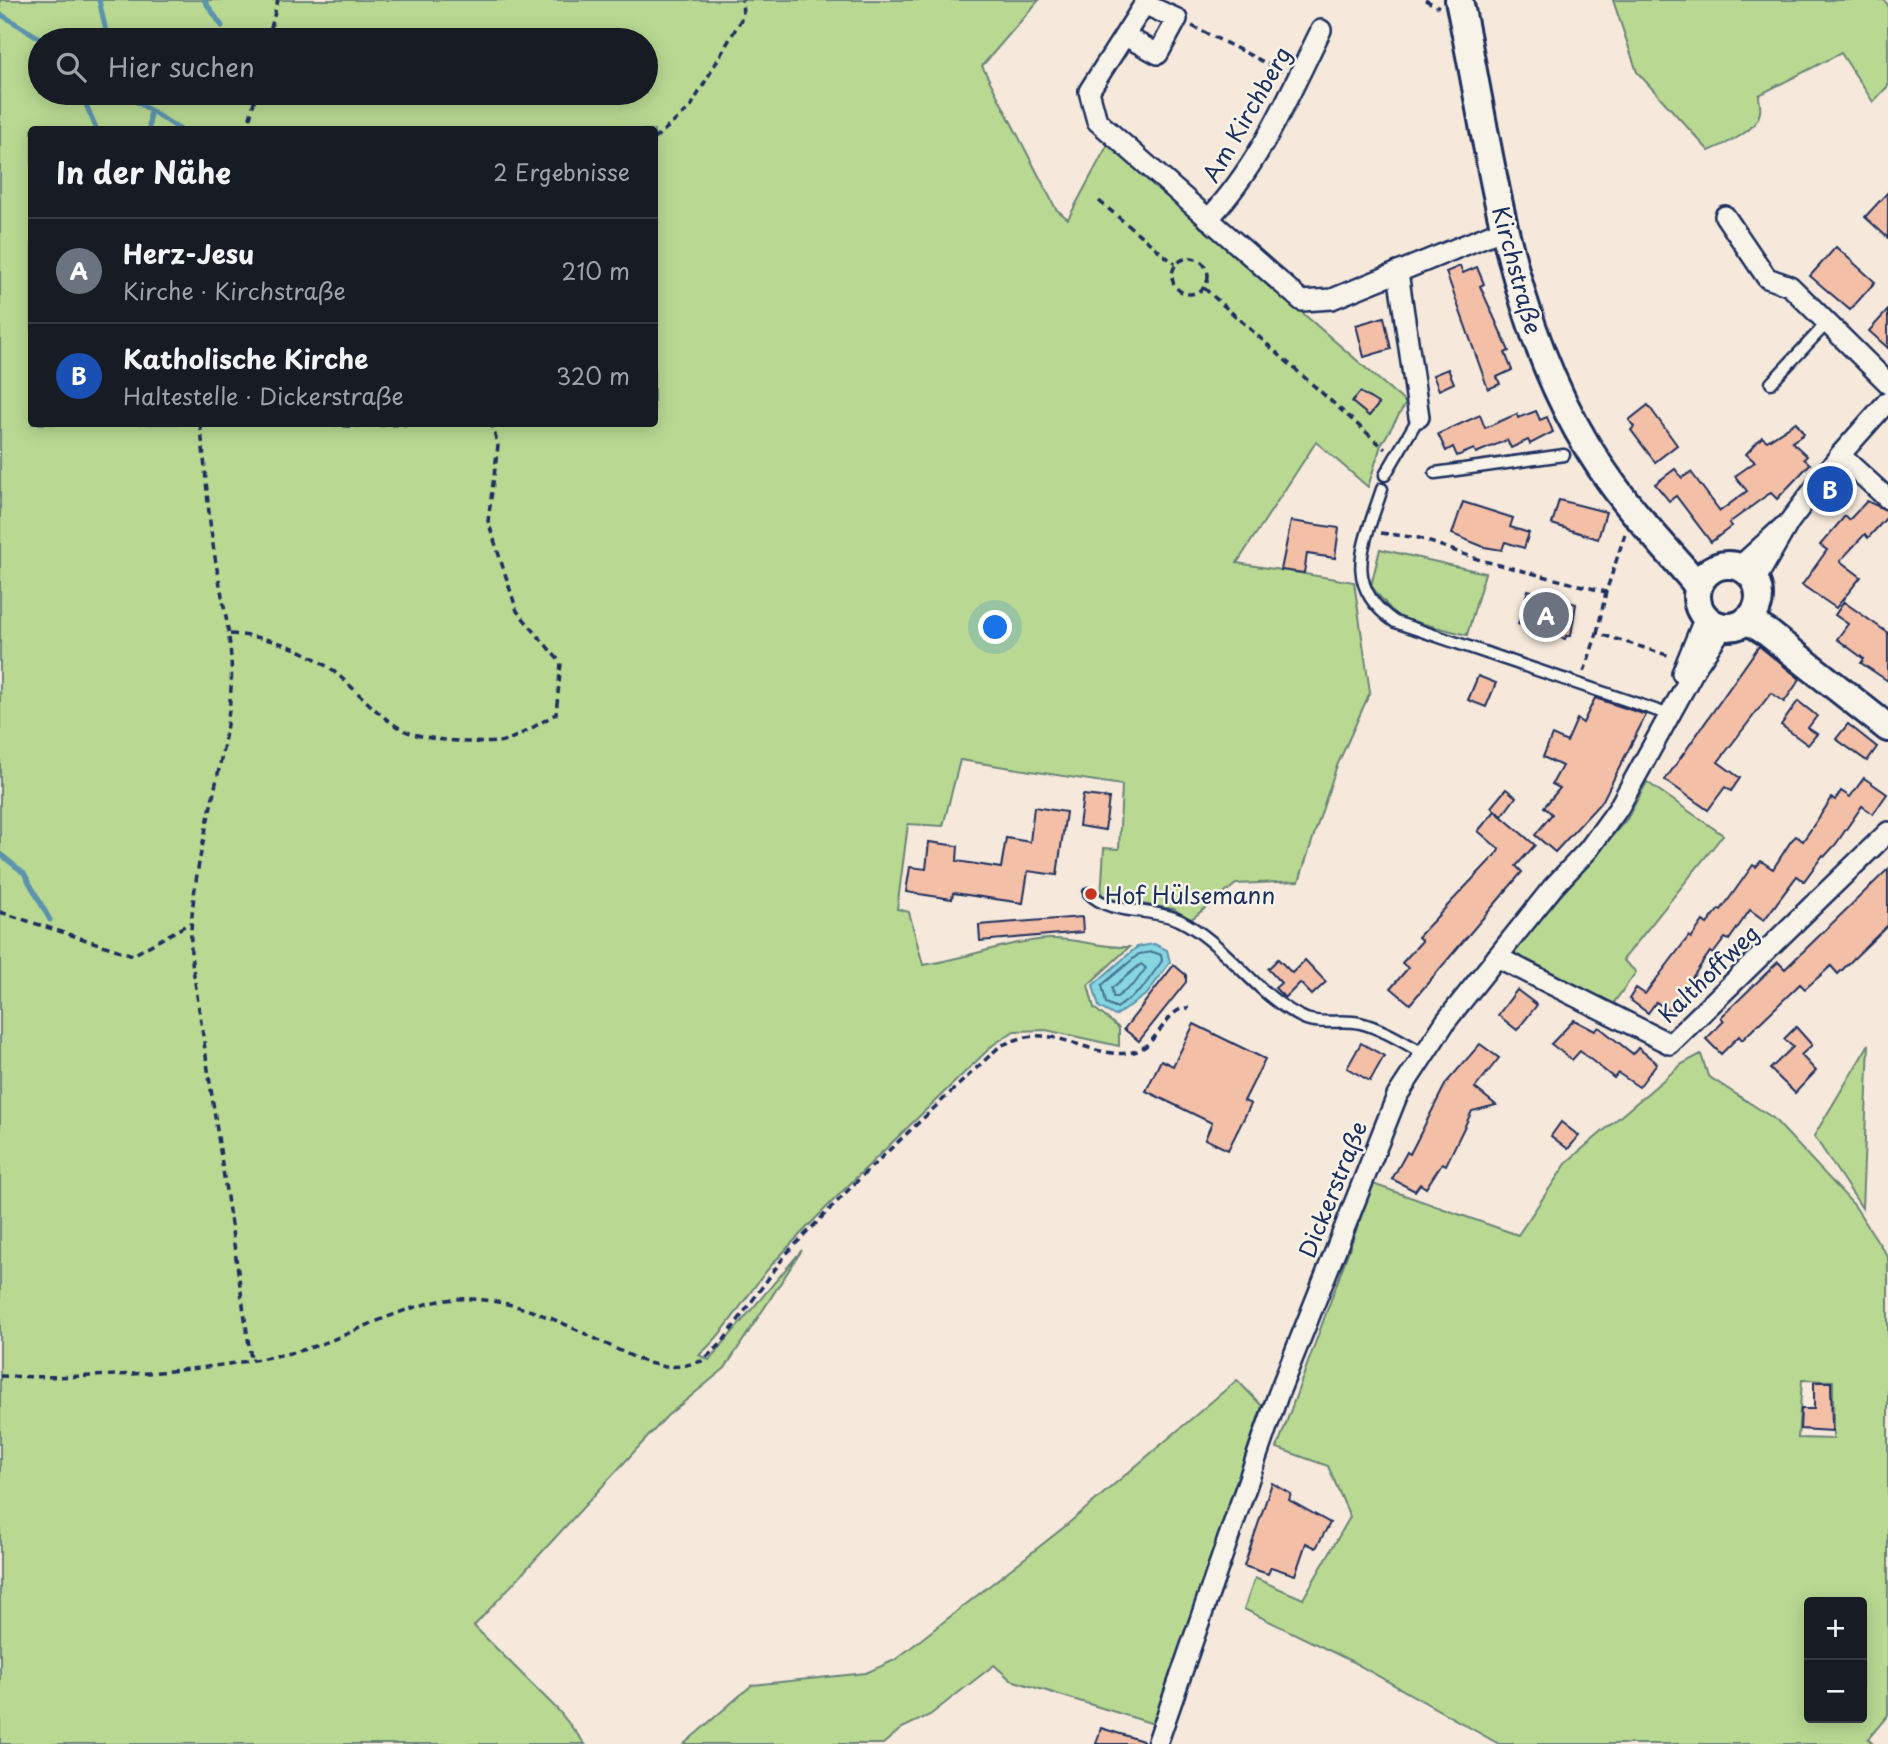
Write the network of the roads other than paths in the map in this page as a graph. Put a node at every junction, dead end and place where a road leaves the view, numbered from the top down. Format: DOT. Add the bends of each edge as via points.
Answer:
graph roads {
  1 [pos="1458,0"];
  2 [pos="1145,2"];
  3 [pos="1321,30"];
  4 [pos="1125,36"];
  5 [pos="1725,216"];
  6 [pos="1208,219"];
  7 [pos="1504,229"];
  8 [pos="1398,272"];
  9 [pos="1827,323"];
  10 [pos="1771,383"];
  11 [pos="1888,383"];
  12 [pos="1888,401"];
  13 [pos="1419,417"];
  14 [pos="1564,454"];
  15 [pos="1840,455"];
  16 [pos="1435,473"];
  17 [pos="1385,475"];
  18 [pos="1381,489"];
  19 [pos="1888,499"];
  20 [pos="1730,596"];
  21 [pos="1670,715"];
  22 [pos="1888,728"];
  23 [pos="1888,832"];
  24 [pos="1089,893"];
  25 [pos="1497,957"];
  26 [pos="1423,1052"];
  27 [pos="1157,1744"];
  1 -- 7 [label="street, Kirchstraße"];
  2 -- 4 [label="street, Am Kirchberg"];
  2 -- 4 [label="street" via="1177,19 1158,54"];
  3 -- 6 [label="street, Am Kirchberg" via="1265,141"];
  4 -- 6 [label="street, Am Kirchberg" via="1088,91 1097,121"];
  5 -- 9 [label="street" via="1767,278 1790,286"];
  6 -- 8 [label="street, Am Kirchberg" via="1301,301 1332,299"];
  7 -- 8 [label="street, Am Kirchberg"];
  7 -- 20 [label="street, Kirchstraße" via="1553,380 1597,460 1636,512 1692,556"];
  8 -- 13 [label="street"];
  9 -- 10 [label="lane"];
  9 -- 11 [label="street"];
  12 -- 15 [label="street, Dickerstraße"];
  13 -- 17 [label="lane"];
  14 -- 16 [label="lane"];
  15 -- 19 [label="street"];
  15 -- 20 [label="street, Dickerstraße"];
  18 -- 21 [label="lane" via="1359,572 1376,609 1395,622"];
  20 -- 21 [label="street, Dickerstraße"];
  20 -- 21 [label="street, Dickerstraße" via="1685,661"];
  20 -- 22 [label="street, Kirchstraße" via="1768,633"];
  21 -- 25 [label="street, Dickerstraße" via="1618,809"];
  23 -- 25 [label="street, Kalthoffweg" via="1670,1044"];
  24 -- 26 [label="lane" via="1107,906 1165,915 1194,928 1274,997 1307,1019 1370,1026"];
  25 -- 26 [label="street, Dickerstraße"];
  26 -- 27 [label="street, Dickerstraße" via="1391,1107 1301,1336"];
}
